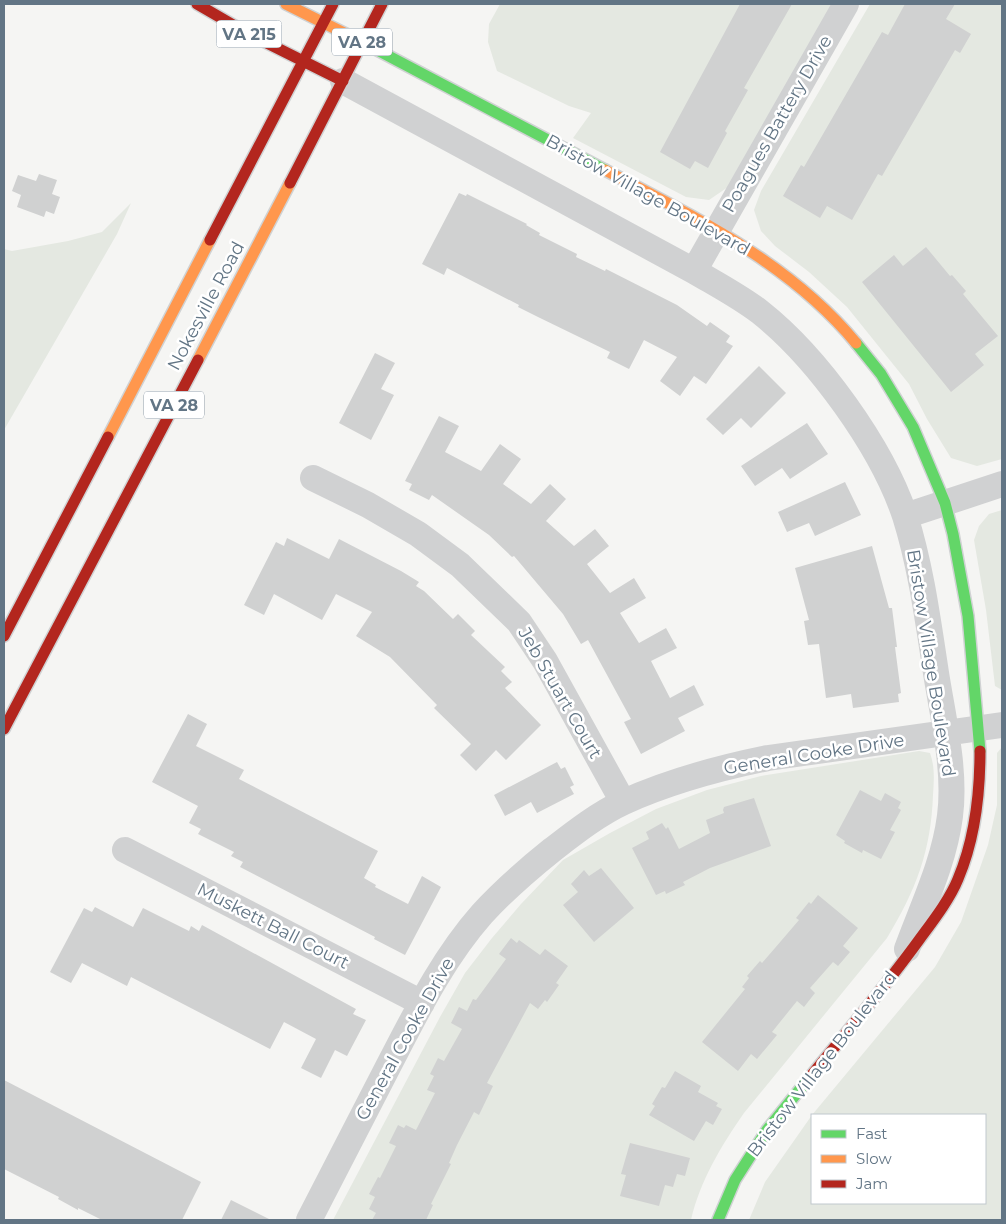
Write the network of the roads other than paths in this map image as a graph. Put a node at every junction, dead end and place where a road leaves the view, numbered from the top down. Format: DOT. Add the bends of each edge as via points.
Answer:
graph roads {
  1 [pos="197,4"];
  2 [pos="286,4"];
  3 [pos="333,4"];
  4 [pos="382,4"];
  5 [pos="846,4"];
  6 [pos="323,22"];
  7 [pos="362,42"];
  8 [pos="303,61"];
  9 [pos="343,81"];
  10 [pos="717,229"];
  11 [pos="694,271"];
  12 [pos="312,478"];
  13 [pos="1002,484"];
  14 [pos="945,503"];
  15 [pos="905,516"];
  16 [pos="4,636"];
  17 [pos="990,726"];
  18 [pos="4,729"];
  19 [pos="946,733"];
  20 [pos="623,802"];
  21 [pos="125,850"];
  22 [pos="902,963"];
  23 [pos="422,1003"];
  24 [pos="309,1220"];
  25 [pos="718,1220"];
  1 -- 8 [label="main road, VA 215"];
  2 -- 6 [label="main road, VA 215"];
  3 -- 6 [label="main road, Nokesville Road / VA 28"];
  4 -- 7 [label="main road, Nokesville Road / VA 28"];
  5 -- 10 [label="street, Poagues Battery Drive"];
  6 -- 7 [label="main road, VA 215"];
  6 -- 8 [label="main road, Nokesville Road / VA 28"];
  7 -- 9 [label="main road, Nokesville Road / VA 28"];
  7 -- 10 [label="main road, Bristow Village Boulevard"];
  8 -- 9 [label="main road, VA 215"];
  8 -- 16 [label="main road, Nokesville Road / VA 28"];
  9 -- 11 [label="street, Bristow Village Boulevard"];
  9 -- 18 [label="main road, Nokesville Road / VA 28"];
  10 -- 11 [label="street, Poagues Battery Drive"];
  10 -- 14 [label="main road, Bristow Village Boulevard" via="798,286 845,330 881,374 913,427"];
  11 -- 15 [label="street, Bristow Village Boulevard" via="760,312 813,365 861,428"];
  12 -- 20 [label="street, Jeb Stuart Court" via="418,534 460,565 518,622 545,661"];
  13 -- 14 [label="street"];
  14 -- 15 [label="street"];
  14 -- 17 [label="main road, Bristow Village Boulevard"];
  15 -- 19 [label="street, Bristow Village Boulevard" via="918,565"];
  17 -- 19 [label="street, General Cooke Drive"];
  17 -- 22 [label="main road, Bristow Village Boulevard" via="970,844 958,880"];
  19 -- 20 [label="street, General Cooke Drive" via="733,765 683,779"];
  19 -- 22 [label="street, Bristow Village Boulevard" via="951,786 946,841"];
  20 -- 23 [label="street, General Cooke Drive" via="564,840 481,915 461,940"];
  21 -- 23 [label="street, Muskett Ball Court"];
  22 -- 25 [label="main road, Bristow Village Boulevard" via="767,1130 735,1180"];
  23 -- 24 [label="street, General Cooke Drive"];
}
